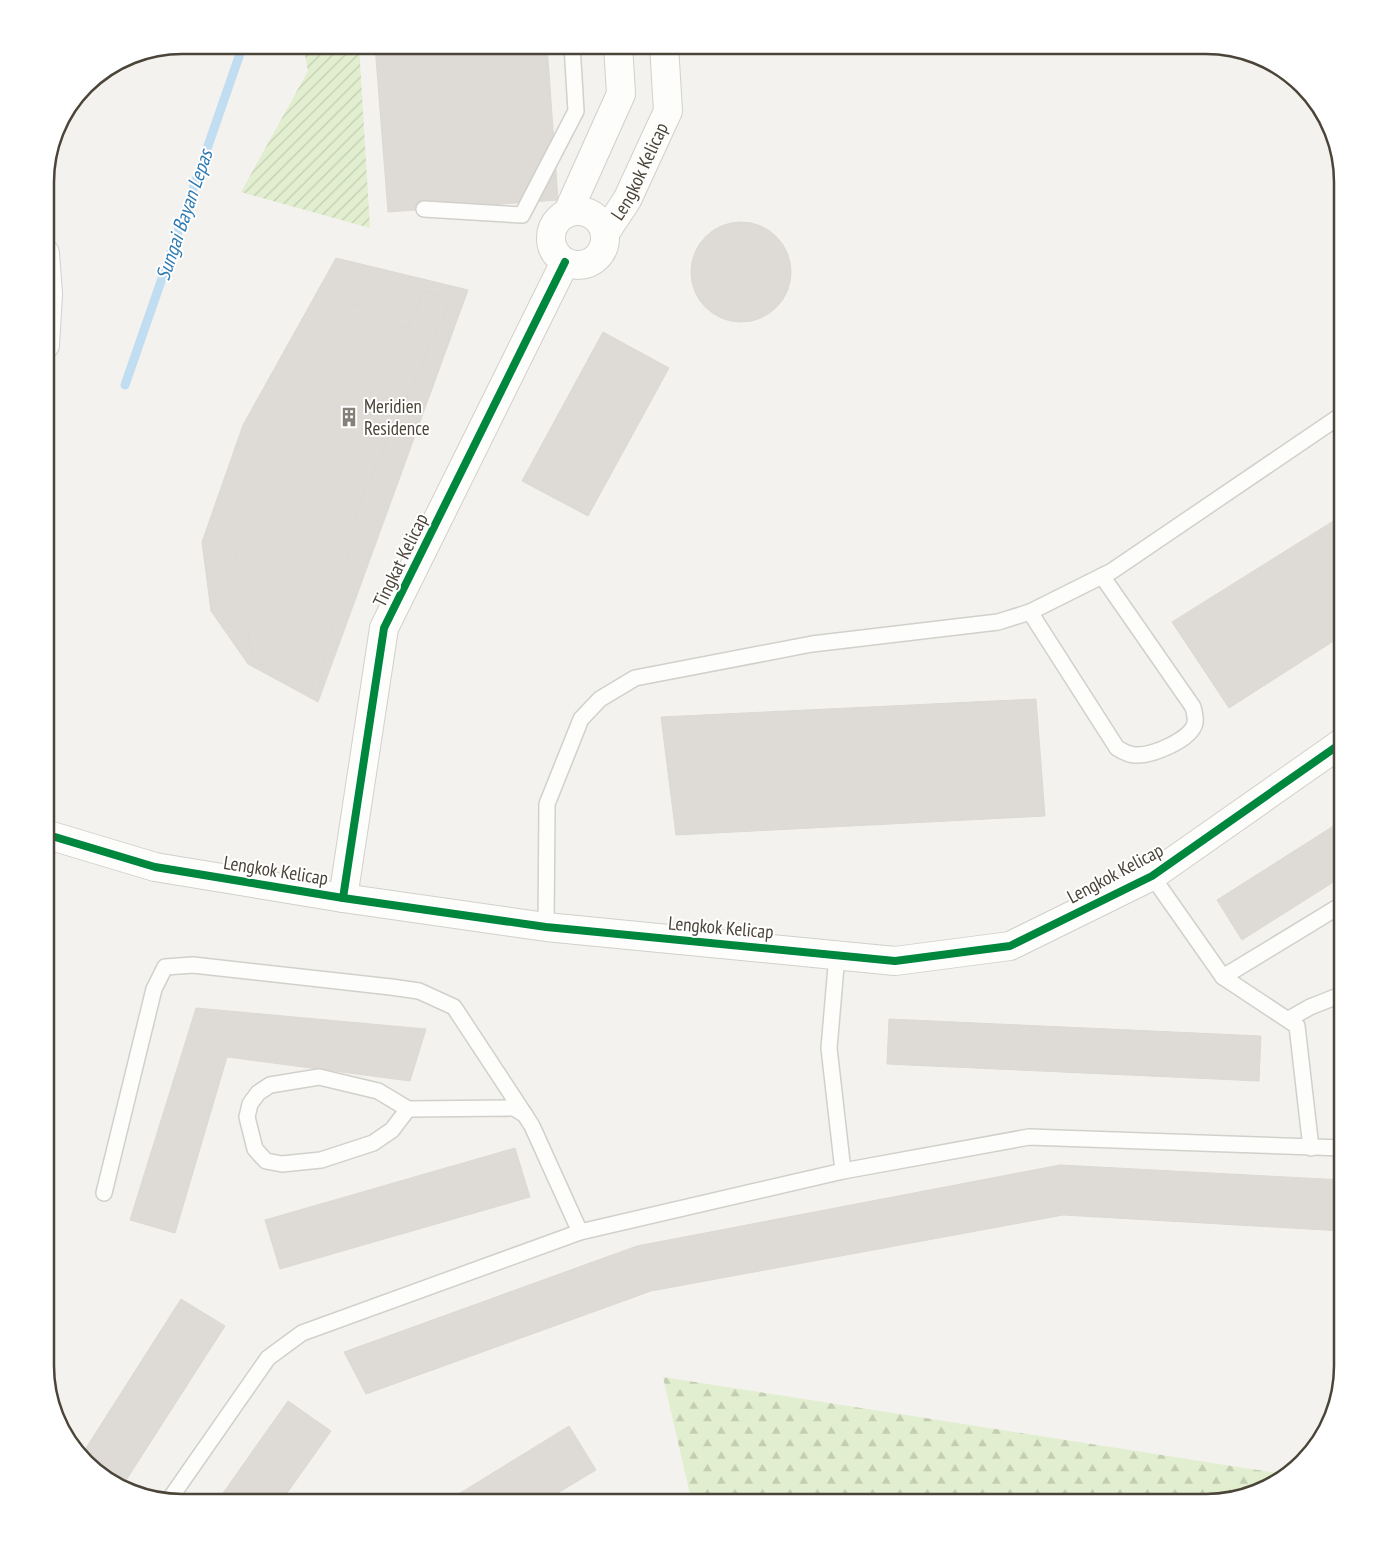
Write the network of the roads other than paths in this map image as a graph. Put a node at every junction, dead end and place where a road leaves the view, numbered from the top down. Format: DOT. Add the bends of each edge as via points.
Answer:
graph roads {
  1 [pos="573,54"];
  2 [pos="619,54"];
  3 [pos="665,54"];
  4 [pos="424,209"];
  5 [pos="568,212"];
  6 [pos="605,233"];
  7 [pos="566,262"];
  8 [pos="1334,420"];
  9 [pos="1102,576"];
  10 [pos="1030,612"];
  11 [pos="1334,748"];
  12 [pos="54,837"];
  13 [pos="1152,876"];
  14 [pos="343,898"];
  15 [pos="1334,909"];
  16 [pos="546,927"];
  17 [pos="837,955"];
  18 [pos="1223,977"];
  19 [pos="1334,998"];
  20 [pos="1289,1020"];
  21 [pos="408,1109"];
  22 [pos="525,1115"];
  23 [pos="1311,1148"];
  24 [pos="1334,1148"];
  25 [pos="842,1170"];
  26 [pos="104,1193"];
  27 [pos="580,1232"];
  28 [pos="174,1494"];
  1 -- 4 [label="lane" via="576,110 522,215"];
  2 -- 5 [label="street" via="621,94"];
  3 -- 6 [label="street, Lengkok Kelicap" via="668,111 627,200"];
  5 -- 6 [label="street" via="584,211 598,219"];
  5 -- 7 [label="street" via="556,221 550,236 554,252"];
  6 -- 7 [label="street" via="604,248 595,260 581,265"];
  7 -- 14 [label="street, Tingkat Kelicap" via="384,628"];
  8 -- 9 [label="lane"];
  9 -- 10 [label="lane"];
  9 -- 10 [label="lane" via="1193,707 1195,723 1187,736 1174,744 1134,755 1117,748"];
  10 -- 16 [label="lane" via="998,622 812,644 644,676 600,699 581,719 547,804"];
  11 -- 13 [label="street, Lengkok Kelicap"];
  12 -- 14 [label="street, Lengkok Kelicap" via="155,867"];
  13 -- 17 [label="street, Lengkok Kelicap" via="1010,946 895,960"];
  13 -- 18 [label="lane"];
  14 -- 16 [label="street, Lengkok Kelicap"];
  15 -- 18 [label="lane"];
  16 -- 17 [label="street, Lengkok Kelicap"];
  17 -- 25 [label="lane" via="829,1048"];
  18 -- 20 [label="lane"];
  19 -- 20 [label="lane"];
  20 -- 23 [label="lane" via="1297,1026"];
  21 -- 21 [label="lane" via="378,1091 319,1077 270,1085 250,1104 247,1117 255,1148 266,1161 282,1164 321,1160 373,1143 392,1130"];
  21 -- 22 [label="lane" via="514,1108"];
  22 -- 26 [label="lane" via="454,1007 419,991 193,965 165,967 154,989"];
  22 -- 27 [label="lane"];
  23 -- 24 [label="lane"];
  23 -- 25 [label="lane" via="1029,1137"];
  25 -- 27 [label="lane"];
  27 -- 28 [label="lane" via="302,1333 268,1358"];
}
